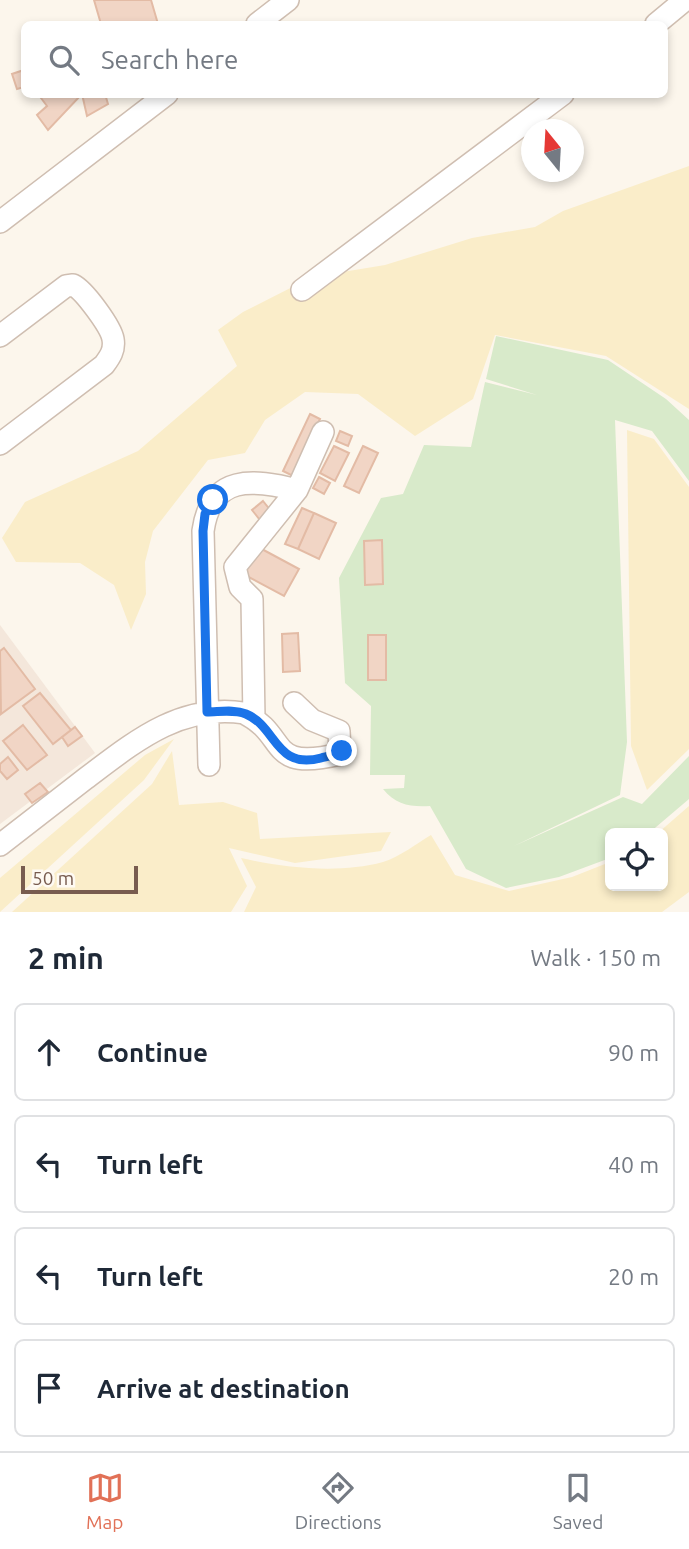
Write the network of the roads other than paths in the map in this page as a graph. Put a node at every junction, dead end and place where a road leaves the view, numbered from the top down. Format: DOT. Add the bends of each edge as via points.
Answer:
graph roads {
  1 [pos="288,0"];
  2 [pos="685,0"];
  3 [pos="689,6"];
  4 [pos="261,21"];
  5 [pos="660,21"];
  6 [pos="662,21"];
  7 [pos="162,98"];
  8 [pos="558,98"];
  9 [pos="0,222"];
  10 [pos="302,290"];
  11 [pos="0,336"];
  12 [pos="323,432"];
  13 [pos="0,444"];
  14 [pos="297,490"];
  15 [pos="294,703"];
  16 [pos="207,712"];
  17 [pos="254,719"];
  18 [pos="209,765"];
  19 [pos="0,845"];
  1 -- 4 [label="street"];
  2 -- 5 [label="street"];
  3 -- 6 [label="street"];
  7 -- 9 [label="street"];
  8 -- 10 [label="street"];
  11 -- 13 [label="street" via="73,285 83,292 114,341 113,354 104,365"];
  12 -- 14 [label="street"];
  14 -- 16 [label="street" via="237,484 213,500 205,514"];
  14 -- 17 [label="street" via="235,567 240,587 252,597"];
  15 -- 17 [label="street" via="312,720 339,732 340,754 313,760 292,757"];
  16 -- 17 [label="street" via="234,712"];
  16 -- 18 [label="street"];
  16 -- 19 [label="street" via="142,736"];
}
